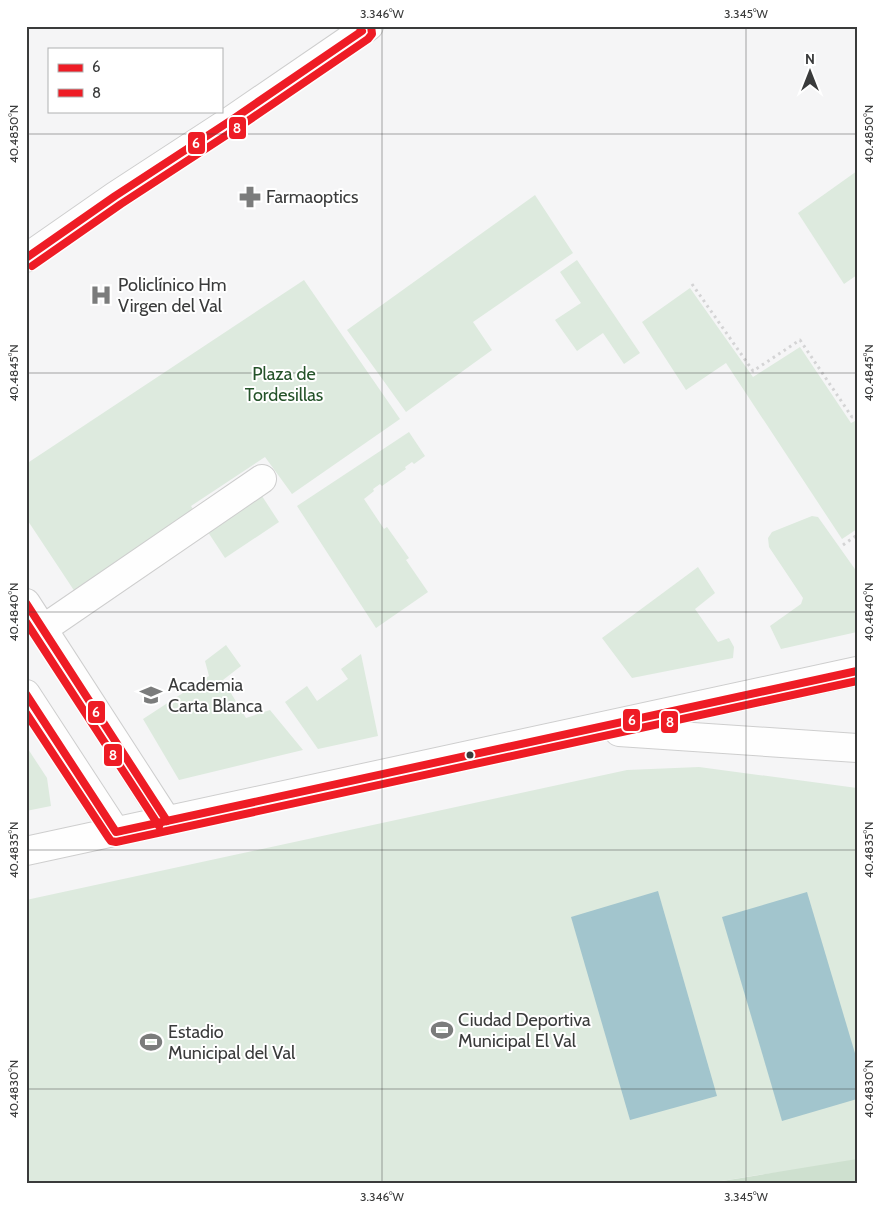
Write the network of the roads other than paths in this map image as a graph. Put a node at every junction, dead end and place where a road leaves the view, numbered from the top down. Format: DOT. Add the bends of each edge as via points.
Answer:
graph roads {
  1 [pos="364,28"];
  2 [pos="26,258"];
  3 [pos="262,479"];
  4 [pos="26,603"];
  5 [pos="43,629"];
  6 [pos="857,671"];
  7 [pos="26,694"];
  8 [pos="587,730"];
  9 [pos="857,748"];
  10 [pos="167,821"];
  11 [pos="116,832"];
  12 [pos="26,851"];
  1 -- 2 [label="street"];
  3 -- 5 [label="street"];
  4 -- 5 [label="street"];
  5 -- 10 [label="street"];
  6 -- 8 [label="street"];
  7 -- 11 [label="street"];
  8 -- 9 [label="street"];
  8 -- 10 [label="street"];
  10 -- 11 [label="street"];
  11 -- 12 [label="street"];
}
